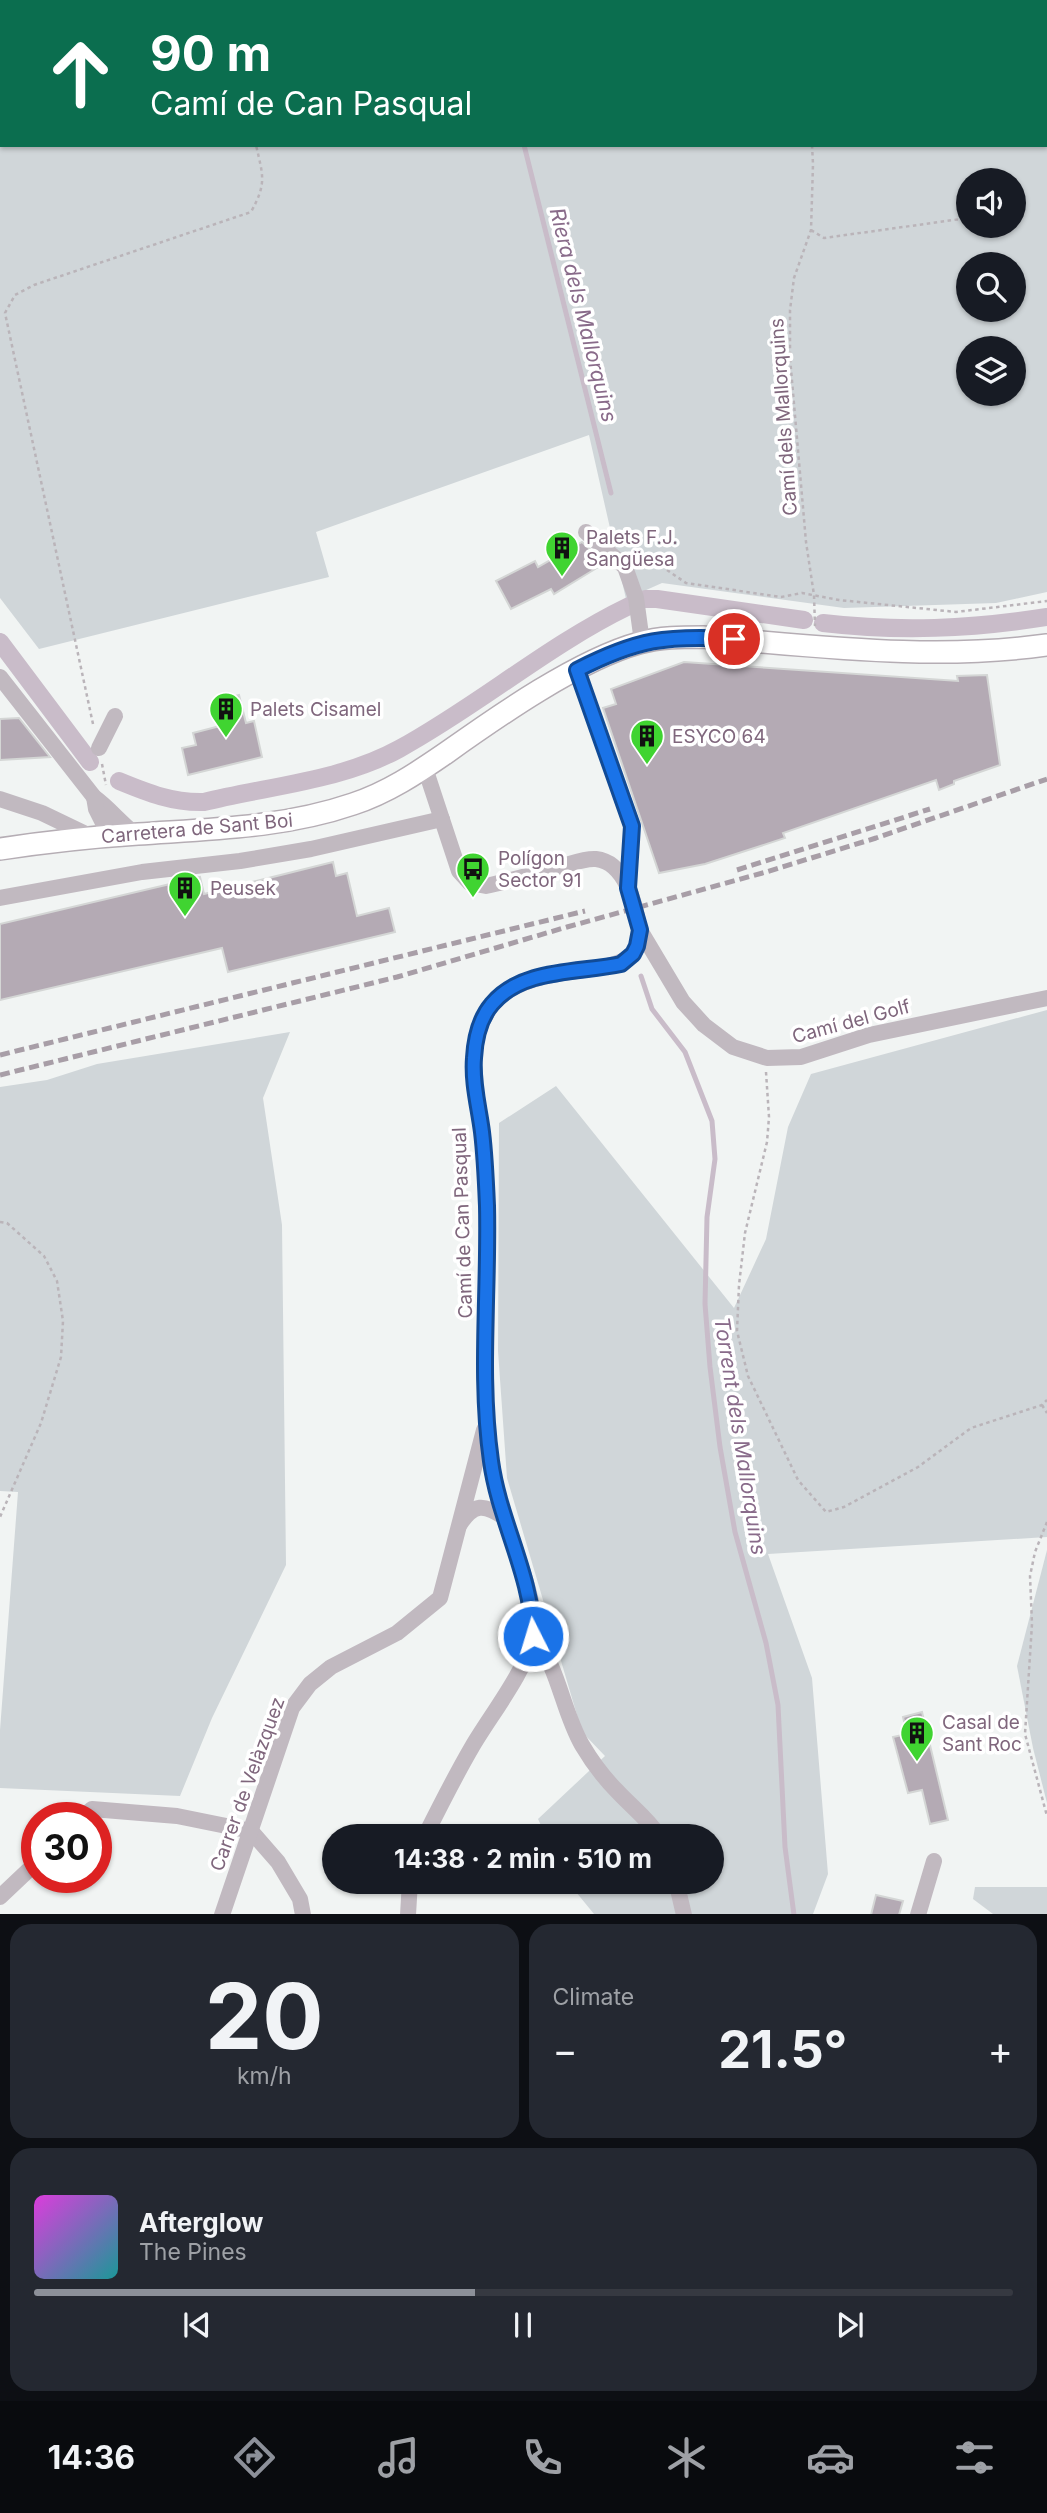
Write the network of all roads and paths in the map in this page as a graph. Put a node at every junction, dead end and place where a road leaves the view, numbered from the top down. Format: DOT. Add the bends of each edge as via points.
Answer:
graph roads {
  1 [pos="256,147"];
  2 [pos="812,147"];
  3 [pos="956,220"];
  4 [pos="811,230"];
  5 [pos="0,310"];
  6 [pos="5,313"];
  7 [pos="586,532"];
  8 [pos="667,570"];
  9 [pos="814,595"];
  10 [pos="1047,601"];
  11 [pos="642,642"];
  12 [pos="1047,645"];
  13 [pos="816,647"];
  14 [pos="577,670"];
  15 [pos="2,682"];
  16 [pos="115,716"];
  17 [pos="99,748"];
  18 [pos="425,768"];
  19 [pos="0,799"];
  20 [pos="100,805"];
  21 [pos="442,819"];
  22 [pos="67,824"];
  23 [pos="135,834"];
  24 [pos="102,837"];
  25 [pos="0,849"];
  26 [pos="628,888"];
  27 [pos="0,898"];
  28 [pos="640,930"];
  29 [pos="1047,998"];
  30 [pos="766,1058"];
  31 [pos="0,1222"];
  32 [pos="1047,1400"];
  33 [pos="1042,1405"];
  34 [pos="1047,1412"];
  35 [pos="486,1421"];
  36 [pos="0,1517"];
  37 [pos="504,1517"];
  38 [pos="1047,1522"];
  39 [pos="456,1532"];
  40 [pos="533,1636"];
  41 [pos="112,1811"];
  42 [pos="1047,1816"];
  43 [pos="431,1824"];
  44 [pos="650,1824"];
  45 [pos="251,1831"];
  46 [pos="934,1861"];
  47 [pos="21,1877"];
  48 [pos="409,1894"];
  49 [pos="679,1894"];
  50 [pos="0,1897"];
  51 [pos="222,1914"];
  52 [pos="303,1914"];
  53 [pos="408,1914"];
  54 [pos="684,1914"];
  55 [pos="918,1914"];
  1 -- 6 [label="path" via="263,177 251,212 34,285 15,295"];
  2 -- 4 [label="path, Camí dels Mallorquins"];
  3 -- 4 [label="path" via="824,238"];
  4 -- 9 [label="path, Camí dels Mallorquins" via="794,278 790,358"];
  5 -- 6 [label="path"];
  6 -- 17 [label="path"];
  7 -- 11 [label="street" via="625,568 636,598"];
  8 -- 9 [label="path" via="686,583 781,597"];
  9 -- 10 [label="path" via="956,612"];
  9 -- 13 [label="path, Camí dels Mallorquins"];
  11 -- 13 [label="main road, Carretera de Sant Boi" via="703,637"];
  11 -- 14 [label="main road, Carretera de Sant Boi"];
  12 -- 13 [label="main road, Carretera de Sant Boi" via="919,654"];
  14 -- 18 [label="main road, Carretera de Sant Boi"];
  14 -- 26 [label="street" via="632,826"];
  15 -- 20 [label="street"];
  16 -- 17 [label="street"];
  17 -- 20 [label="path"];
  18 -- 21 [label="street"];
  18 -- 23 [label="main road, Carretera de Sant Boi" via="361,801 305,818"];
  19 -- 22 [label="street"];
  20 -- 22 [label="street" via="94,816"];
  20 -- 23 [label="street"];
  20 -- 24 [label="street"];
  21 -- 26 [label="street" via="459,871 470,883 486,886 595,859 612,865"];
  21 -- 27 [label="street" via="240,862 142,872"];
  22 -- 24 [label="street"];
  23 -- 24 [label="main road, Carretera de Sant Boi"];
  24 -- 25 [label="main road, Carretera de Sant Boi"];
  26 -- 28 [label="street"];
  28 -- 30 [label="street, Camí del Golf" via="683,1002 704,1025 733,1047"];
  28 -- 35 [label="street, Camí de Can Pasqual" via="629,959 516,985 492,1004 480,1025 474,1059 486,1170"];
  29 -- 30 [label="street, Camí del Golf" via="869,1035 802,1057"];
  30 -- 33 [label="path" via="767,1142 745,1233 737,1331 748,1376 798,1480 825,1512 844,1507 918,1467 971,1428"];
  31 -- 36 [label="path" via="44,1256 57,1281 62,1321 61,1357 41,1423"];
  32 -- 33 [label="path"];
  33 -- 34 [label="path"];
  35 -- 37 [label="street"];
  35 -- 39 [label="street, Carrer de Velàzquez"];
  37 -- 39 [label="street" via="475,1508"];
  37 -- 40 [label="street" via="531,1608"];
  38 -- 42 [label="path" via="1030,1576 1032,1624 1025,1734"];
  39 -- 45 [label="street, Carrer de Velàzquez" via="440,1598 397,1633 331,1668 310,1684 292,1708"];
  40 -- 43 [label="street"];
  40 -- 44 [label="street" via="545,1650 569,1717 591,1759"];
  41 -- 45 [label="street" via="177,1816"];
  45 -- 51 [label="street, Carrer de Velàzquez"];
  45 -- 52 [label="street" via="278,1862 300,1899"];
  46 -- 55 [label="street"];
  47 -- 50 [label="street"];
  48 -- 53 [label="street"];
  49 -- 54 [label="street"];
}
